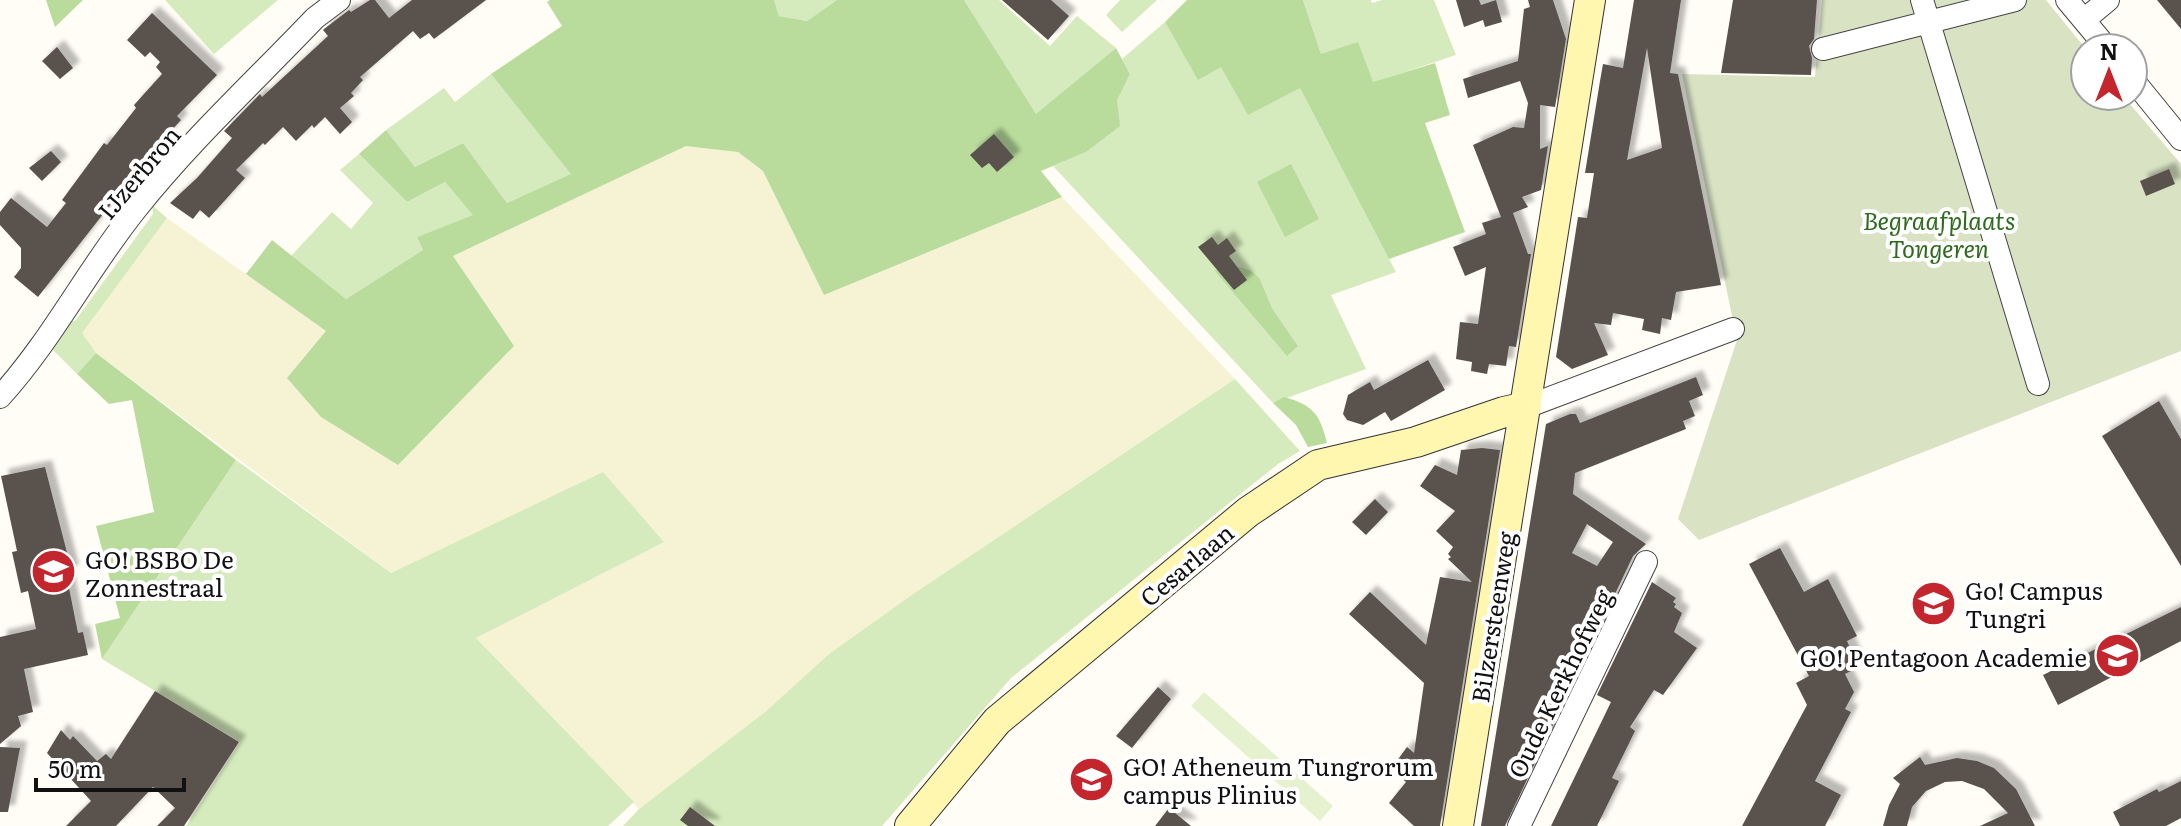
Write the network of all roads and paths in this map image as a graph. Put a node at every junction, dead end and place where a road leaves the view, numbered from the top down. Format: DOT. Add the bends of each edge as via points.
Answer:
graph roads {
  1 [pos="339,0"];
  2 [pos="1590,0"];
  3 [pos="1922,0"];
  4 [pos="2015,0"];
  5 [pos="2067,0"];
  6 [pos="2108,0"];
  7 [pos="2084,20"];
  8 [pos="1928,22"];
  9 [pos="2094,32"];
  10 [pos="1823,49"];
  11 [pos="2149,100"];
  12 [pos="2181,139"];
  13 [pos="1733,329"];
  14 [pos="2038,384"];
  15 [pos="0,397"];
  16 [pos="1526,407"];
  17 [pos="1646,562"];
  18 [pos="910,826"];
  19 [pos="1458,826"];
  20 [pos="1519,826"];
  1 -- 15 [label="street, IJzerbron" via="305,28 135,210"];
  2 -- 16 [label="main road, Bilzersteenweg"];
  3 -- 8 [label="street"];
  4 -- 8 [label="street"];
  5 -- 7 [label="street"];
  6 -- 7 [label="street"];
  7 -- 9 [label="street"];
  8 -- 10 [label="street"];
  8 -- 14 [label="street"];
  11 -- 12 [label="street"];
  13 -- 16 [label="street"];
  16 -- 18 [label="main road, Cesarlaan" via="1416,442 1318,465 1248,512 997,721"];
  16 -- 19 [label="main road, Bilzersteenweg"];
  17 -- 20 [label="street, Oude Kerkhofweg"];
}
